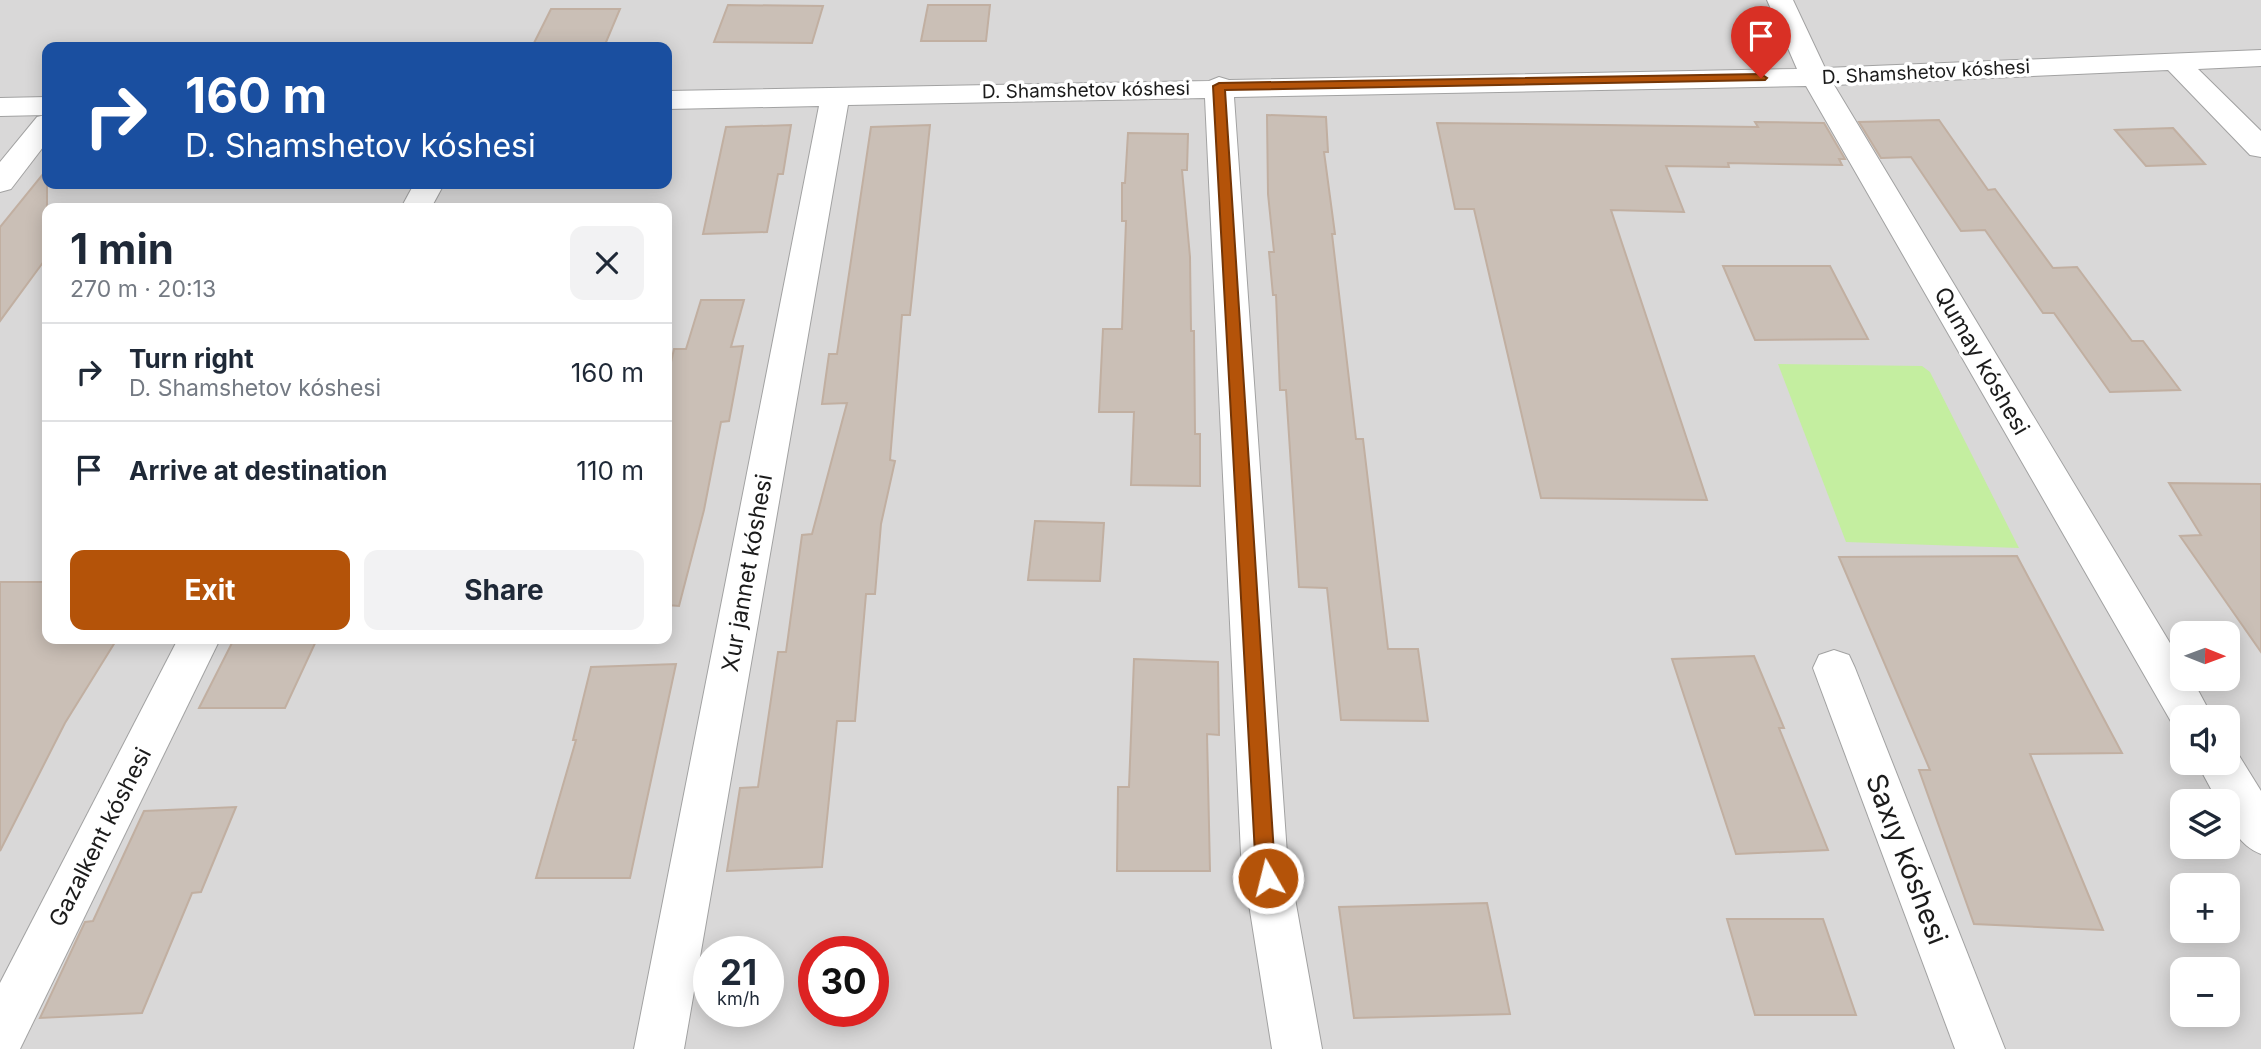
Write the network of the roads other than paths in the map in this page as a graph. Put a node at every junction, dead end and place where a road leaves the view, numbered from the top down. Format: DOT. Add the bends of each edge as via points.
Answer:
graph roads {
  1 [pos="1780,0"];
  2 [pos="2261,58"];
  3 [pos="2174,61"];
  4 [pos="1815,77"];
  5 [pos="1219,86"];
  6 [pos="835,96"];
  7 [pos="672,100"];
  8 [pos="42,106"];
  9 [pos="0,107"];
  10 [pos="42,129"];
  11 [pos="2261,148"];
  12 [pos="0,183"];
  13 [pos="196,644"];
  14 [pos="1834,668"];
  15 [pos="2184,705"];
  16 [pos="2226,775"];
  17 [pos="2261,832"];
  18 [pos="0,1035"];
  19 [pos="659,1049"];
  20 [pos="1297,1049"];
  21 [pos="1980,1049"];
  1 -- 4 [label="street, Qumay kóshesi"];
  2 -- 3 [label="street, D. Shamshetov kóshesi"];
  3 -- 4 [label="street, D. Shamshetov kóshesi"];
  3 -- 11 [label="street"];
  4 -- 5 [label="street, D. Shamshetov kóshesi"];
  4 -- 15 [label="street, Qumay kóshesi"];
  5 -- 6 [label="street, D. Shamshetov kóshesi"];
  5 -- 20 [label="street" via="1264,854"];
  6 -- 7 [label="street, D. Shamshetov kóshesi"];
  6 -- 19 [label="street, Xur jannet kóshesi"];
  8 -- 9 [label="street"];
  10 -- 12 [label="street"];
  13 -- 18 [label="street, Gazalkent kóshesi"];
  14 -- 21 [label="street, Saxıy kóshesi"];
  16 -- 17 [label="street"];
}
